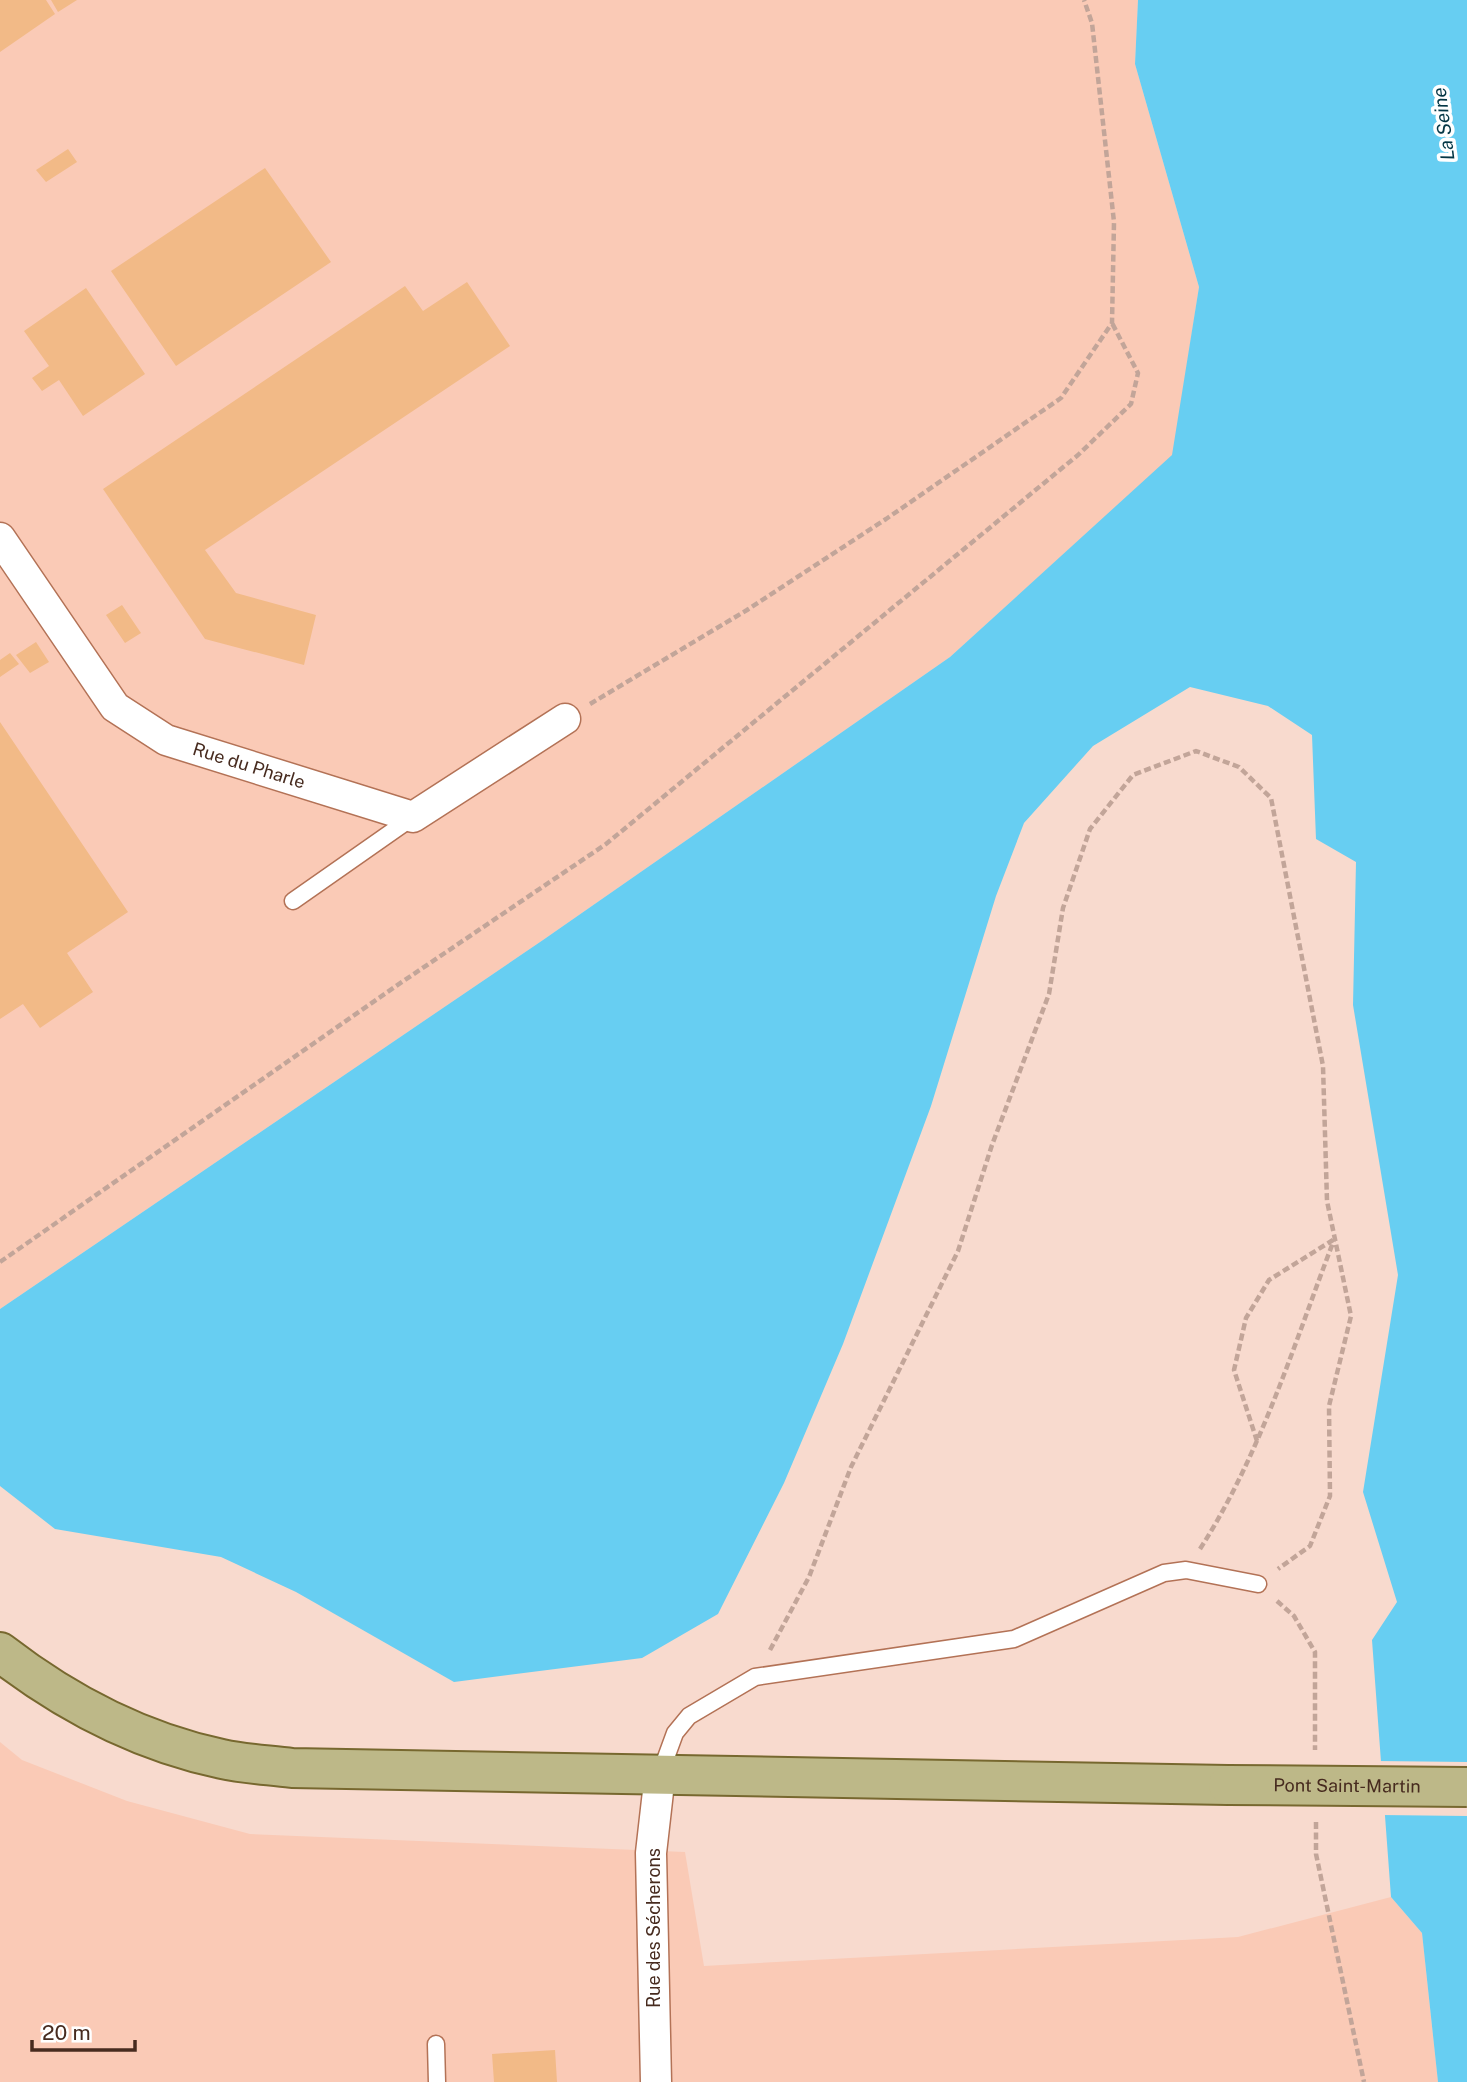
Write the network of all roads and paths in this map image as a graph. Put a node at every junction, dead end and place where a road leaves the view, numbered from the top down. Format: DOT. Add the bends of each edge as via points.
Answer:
graph roads {
  1 [pos="1084,0"];
  2 [pos="1112,323"];
  3 [pos="0,538"];
  4 [pos="565,719"];
  5 [pos="412,817"];
  6 [pos="293,901"];
  7 [pos="1335,1239"];
  8 [pos="0,1262"];
  9 [pos="1257,1441"];
  10 [pos="1186,1570"];
  11 [pos="1258,1584"];
  12 [pos="0,1652"];
  13 [pos="755,1677"];
  14 [pos="660,1774"];
  15 [pos="1467,1787"];
  16 [pos="436,2044"];
  17 [pos="437,2082"];
  18 [pos="656,2082"];
  1 -- 2 [label="path" via="1092,23 1114,222"];
  2 -- 4 [label="path" via="1061,398 770,595"];
  2 -- 8 [label="path" via="1138,373 1131,404 1078,455 606,844"];
  3 -- 5 [label="street, Rue du Pharle" via="115,707 166,740"];
  4 -- 5 [label="street"];
  5 -- 6 [label="lane"];
  7 -- 9 [label="path"];
  7 -- 9 [label="path" via="1269,1280 1246,1318 1234,1370"];
  7 -- 11 [label="path" via="1351,1316 1329,1406 1330,1496 1310,1546"];
  7 -- 13 [label="path" via="1327,1201 1323,1066 1271,798 1239,767 1196,751 1133,775 1090,828 1063,908 1049,994 958,1251 851,1467 809,1577"];
  9 -- 10 [label="path" via="1230,1502"];
  10 -- 11 [label="lane"];
  10 -- 13 [label="lane" via="1164,1573 1014,1639"];
  12 -- 14 [label="main road, Pont Saint-Martin" via="73,1702 153,1740 223,1759 292,1768"];
  13 -- 14 [label="lane" via="689,1716 675,1733"];
  14 -- 15 [label="main road, Pont Saint-Martin, bridge"];
  14 -- 18 [label="street, Rue des Sécherons" via="651,1853"];
  16 -- 17 [label="lane"];
}
